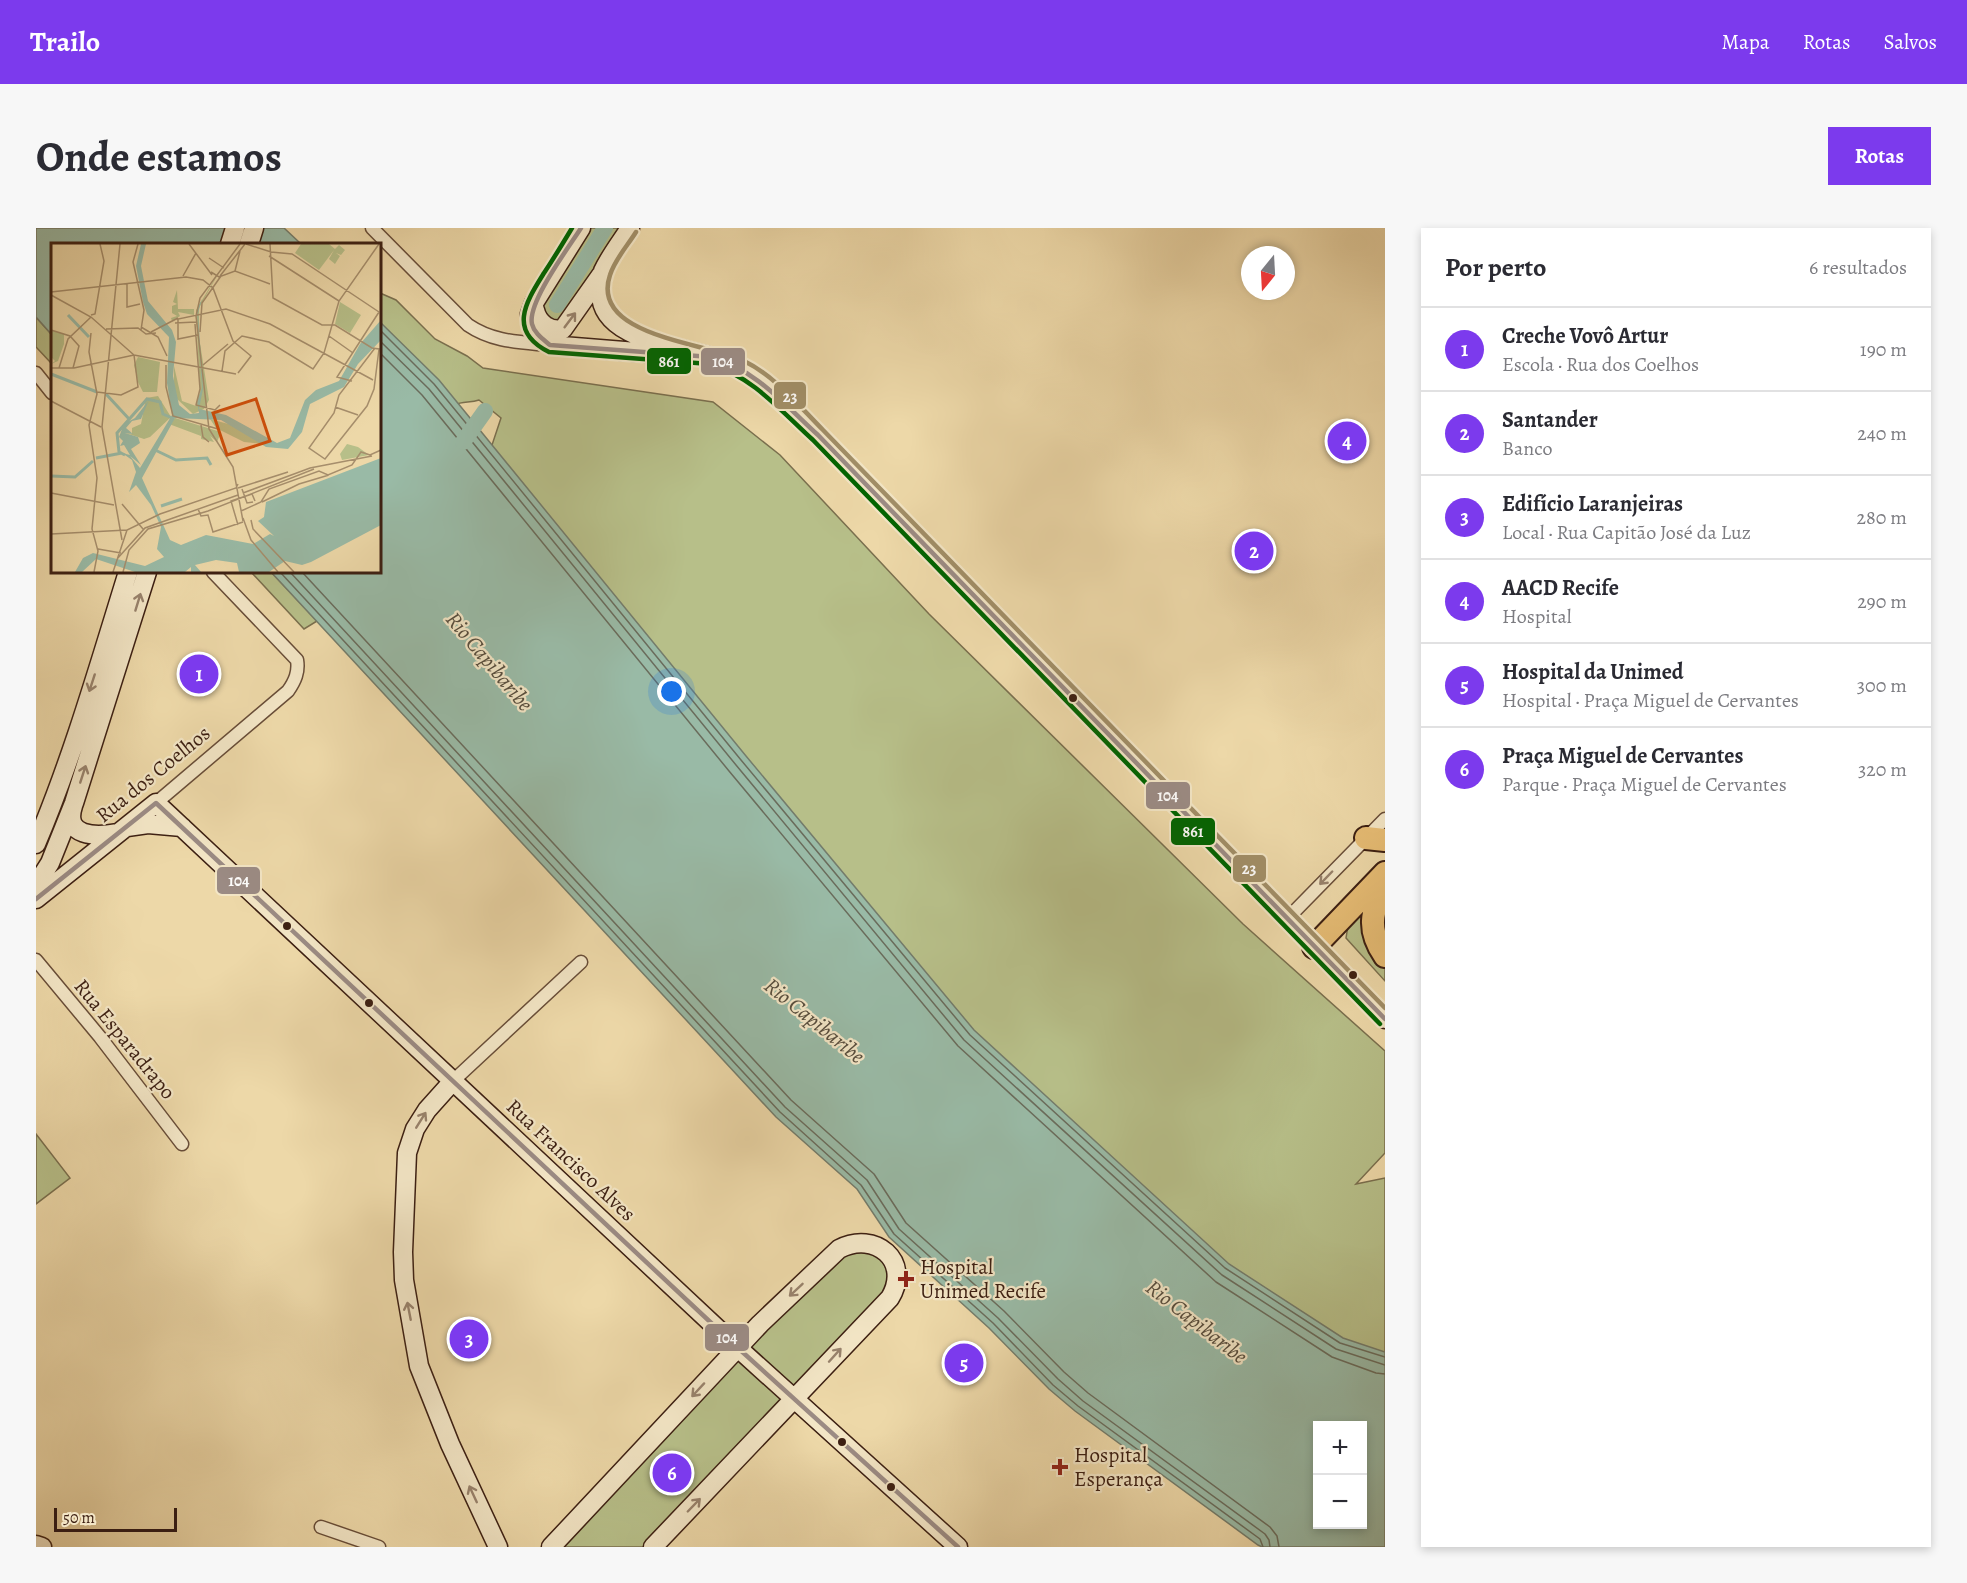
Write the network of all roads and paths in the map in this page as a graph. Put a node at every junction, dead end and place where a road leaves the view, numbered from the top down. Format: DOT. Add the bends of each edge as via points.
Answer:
graph roads {
  1 [pos="235,228"];
  2 [pos="254,228"];
  3 [pos="372,228"];
  4 [pos="581,228"];
  5 [pos="630,228"];
  6 [pos="230,243"];
  7 [pos="249,243"];
  8 [pos="602,273"];
  9 [pos="534,303"];
  10 [pos="550,345"];
  11 [pos="711,357"];
  12 [pos="36,373"];
  13 [pos="51,392"];
  14 [pos="128,573"];
  15 [pos="147,573"];
  16 [pos="214,573"];
  17 [pos="156,802"];
  18 [pos="74,803"];
  19 [pos="1385,819"];
  20 [pos="182,827"];
  21 [pos="121,830"];
  22 [pos="1375,839"];
  23 [pos="36,844"];
  24 [pos="1385,873"];
  25 [pos="1385,884"];
  26 [pos="36,885"];
  27 [pos="36,899"];
  28 [pos="1287,919"];
  29 [pos="1314,947"];
  30 [pos="1385,956"];
  31 [pos="36,960"];
  32 [pos="582,962"];
  33 [pos="1385,1019"];
  34 [pos="453,1081"];
  35 [pos="182,1144"];
  36 [pos="738,1348"];
  37 [pos="796,1399"];
  38 [pos="321,1527"];
  39 [pos="36,1545"];
  40 [pos="42,1547"];
  41 [pos="379,1547"];
  42 [pos="498,1547"];
  43 [pos="550,1547"];
  44 [pos="653,1547"];
  45 [pos="958,1547"];
  1 -- 6 [label="street"];
  2 -- 7 [label="street"];
  3 -- 10 [label="street" via="468,325 483,335"];
  4 -- 9 [label="street"];
  5 -- 8 [label="street"];
  9 -- 8 [label="street, one-way" via="536,315 547,328 563,329"];
  8 -- 11 [label="street" via="600,296 604,311 622,330"];
  9 -- 10 [label="street" via="530,314 533,330"];
  10 -- 11 [label="street"];
  11 -- 28 [label="street" via="754,376 818,435"];
  12 -- 13 [label="street"];
  14 -- 23 [label="street, one-way"];
  18 -- 15 [label="street, one-way"];
  16 -- 17 [label="street, Rua dos Coelhos" via="297,660 295,681"];
  17 -- 20 [label="street, Rua Francisco Alves"];
  17 -- 21 [label="street, Rua dos Coelhos"];
  18 -- 21 [label="street" via="71,816 80,831 93,836"];
  18 -- 26 [label="street" via="50,863"];
  19 -- 22 [label="street"];
  20 -- 21 [label="street" via="148,824"];
  20 -- 34 [label="street, Rua Francisco Alves"];
  21 -- 27 [label="street, Rua dos Coelhos"];
  22 -- 28 [label="street, one-way"];
  24 -- 29 [label="highway"];
  25 -- 30 [label="highway" via="1372,922 1372,933"];
  28 -- 29 [label="street"];
  29 -- 33 [label="street"];
  31 -- 35 [label="street, Rua Esparadrapo"];
  32 -- 34 [label="street"];
  34 -- 36 [label="street, Rua Francisco Alves"];
  42 -- 34 [label="street, one-way" via="419,1366 404,1280 407,1153 427,1110"];
  36 -- 37 [label="street, Rua Francisco Alves"];
  37 -- 36 [label="street, one-way" via="893,1292 896,1270 883,1250 861,1242 839,1250"];
  36 -- 43 [label="street, one-way"];
  44 -- 37 [label="street, one-way"];
  37 -- 45 [label="street, Rua Francisco Alves"];
  38 -- 41 [label="street"];
  39 -- 40 [label="street"];
}
